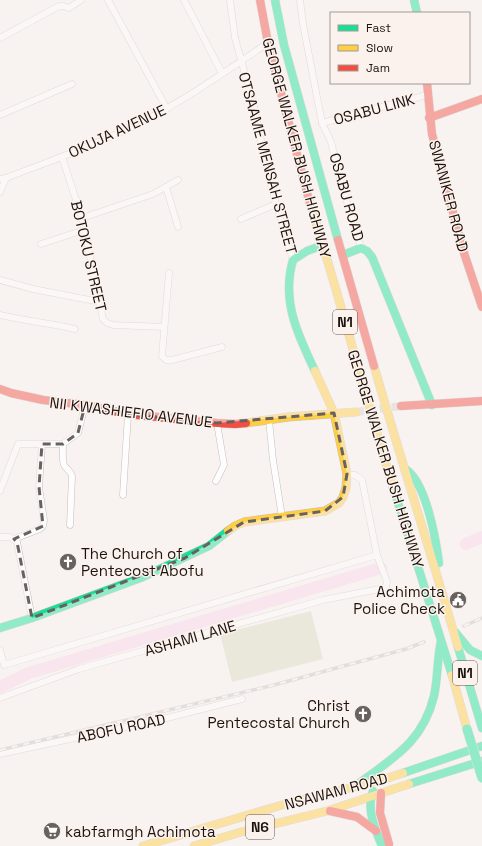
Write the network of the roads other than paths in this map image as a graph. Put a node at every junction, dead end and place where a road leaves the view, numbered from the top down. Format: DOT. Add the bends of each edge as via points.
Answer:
graph roads {
  1 [pos="81,0"];
  2 [pos="108,0"];
  3 [pos="184,0"];
  4 [pos="230,0"];
  5 [pos="260,0"];
  6 [pos="275,0"];
  7 [pos="300,0"];
  8 [pos="414,0"];
  9 [pos="417,12"];
  10 [pos="0,38"];
  11 [pos="268,43"];
  12 [pos="241,61"];
  13 [pos="222,73"];
  14 [pos="72,84"];
  15 [pos="426,84"];
  16 [pos="427,95"];
  17 [pos="482,99"];
  18 [pos="167,109"];
  19 [pos="0,115"];
  20 [pos="429,118"];
  21 [pos="322,123"];
  22 [pos="62,157"];
  23 [pos="3,178"];
  24 [pos="178,180"];
  25 [pos="166,187"];
  26 [pos="0,192"];
  27 [pos="276,204"];
  28 [pos="82,218"];
  29 [pos="241,219"];
  30 [pos="178,227"];
  31 [pos="84,230"];
  32 [pos="40,244"];
  33 [pos="323,245"];
  34 [pos="361,248"];
  35 [pos="343,254"];
  36 [pos="293,260"];
  37 [pos="169,273"];
  38 [pos="0,280"];
  39 [pos="100,302"];
  40 [pos="482,308"];
  41 [pos="0,315"];
  42 [pos="164,327"];
  43 [pos="74,330"];
  44 [pos="222,347"];
  45 [pos="0,389"];
  46 [pos="482,401"];
  47 [pos="85,405"];
  48 [pos="432,405"];
  49 [pos="401,406"];
  50 [pos="356,412"];
  51 [pos="334,413"];
  52 [pos="128,414"];
  53 [pos="269,420"];
  54 [pos="217,423"];
  55 [pos="42,444"];
  56 [pos="63,444"];
  57 [pos="347,474"];
  58 [pos="216,481"];
  59 [pos="0,491"];
  60 [pos="123,495"];
  61 [pos="282,517"];
  62 [pos="70,525"];
  63 [pos="0,537"];
  64 [pos="14,539"];
  65 [pos="377,555"];
  66 [pos="32,618"];
  67 [pos="0,628"];
  68 [pos="453,629"];
  69 [pos="441,641"];
  70 [pos="0,650"];
  71 [pos="482,656"];
  72 [pos="0,698"];
  73 [pos="242,699"];
  74 [pos="482,701"];
  75 [pos="481,724"];
  76 [pos="482,746"];
  77 [pos="0,754"];
  78 [pos="482,762"];
  79 [pos="482,778"];
  80 [pos="382,780"];
  81 [pos="355,787"];
  82 [pos="381,793"];
  83 [pos="370,797"];
  84 [pos="327,810"];
  85 [pos="376,831"];
  86 [pos="143,846"];
  87 [pos="194,846"];
  88 [pos="382,846"];
  89 [pos="390,846"];
  1 -- 10 [label="street" via="69,8 58,6"];
  2 -- 18 [label="street"];
  3 -- 13 [label="street"];
  4 -- 12 [label="street, OTSAAME MENSAH STREET"];
  5 -- 11 [label="main road, GEORGE WALKER BUSH HIGHWAY / N1"];
  6 -- 35 [label="main road, GEORGE WALKER BUSH HIGHWAY / N1" via="302,113"];
  7 -- 21 [label="street, OSABU ROAD"];
  8 -- 9 [label="main road"];
  11 -- 12 [label="street, OKUJA AVENUE"];
  11 -- 33 [label="main road, GEORGE WALKER BUSH HIGHWAY / N1" via="306,193"];
  12 -- 13 [label="street, OKUJA AVENUE"];
  12 -- 27 [label="street, OTSAAME MENSAH STREET"];
  13 -- 18 [label="street, OKUJA AVENUE"];
  14 -- 19 [label="street"];
  15 -- 16 [label="main road, SWANIKER ROAD"];
  16 -- 20 [label="main road, SWANIKER ROAD"];
  16 -- 21 [label="street, OSABU LINK"];
  17 -- 20 [label="main road"];
  18 -- 22 [label="street, OKUJA AVENUE"];
  20 -- 40 [label="main road, SWANIKER ROAD" via="452,211"];
  21 -- 34 [label="street, OSABU ROAD" via="331,142"];
  22 -- 23 [label="street, OKUJA AVENUE"];
  22 -- 28 [label="street, BOTOKU STREET"];
  23 -- 26 [label="street"];
  24 -- 25 [label="street"];
  25 -- 28 [label="street" via="153,194"];
  25 -- 30 [label="street"];
  27 -- 29 [label="street"];
  27 -- 36 [label="street, OTSAAME MENSAH STREET"];
  28 -- 31 [label="street, BOTOKU STREET"];
  31 -- 32 [label="street"];
  31 -- 39 [label="street, BOTOKU STREET"];
  33 -- 36 [label="main road"];
  33 -- 69 [label="main road, GEORGE WALKER BUSH HIGHWAY / N1" via="375,429"];
  34 -- 35 [label="main road"];
  34 -- 48 [label="main road, OSABU ROAD" via="367,250 372,257"];
  35 -- 68 [label="main road, GEORGE WALKER BUSH HIGHWAY / N1" via="403,468 412,474 418,483 428,510 439,556 437,575"];
  36 -- 51 [label="main road, OTSAAME MENSAH STREET" via="289,290 296,333"];
  37 -- 42 [label="street"];
  38 -- 39 [label="street"];
  39 -- 42 [label="street, BOTOKU STREET" via="103,319 107,323"];
  41 -- 43 [label="street"];
  42 -- 44 [label="street" via="162,356 166,360"];
  45 -- 47 [label="main road, NII KWASHIEFIO AVENUE" via="43,400"];
  46 -- 48 [label="main road"];
  47 -- 52 [label="main road, NII KWASHIEFIO AVENUE"];
  47 -- 56 [label="street" via="78,433"];
  48 -- 49 [label="main road"];
  50 -- 51 [label="main road, NII KWASHIEFIO AVENUE"];
  51 -- 53 [label="main road, NII KWASHIEFIO AVENUE"];
  51 -- 57 [label="main road, OTSAAME MENSAH STREET"];
  52 -- 54 [label="main road, NII KWASHIEFIO AVENUE"];
  52 -- 60 [label="street"];
  53 -- 54 [label="main road, NII KWASHIEFIO AVENUE" via="235,424"];
  53 -- 61 [label="street"];
  54 -- 58 [label="street" via="224,465"];
  55 -- 56 [label="street"];
  55 -- 59 [label="street" via="18,444"];
  55 -- 64 [label="street" via="39,487 43,526"];
  56 -- 62 [label="street" via="63,462 72,476"];
  57 -- 61 [label="main road" via="343,497 333,507 316,513"];
  57 -- 65 [label="street" via="355,475 362,480"];
  61 -- 66 [label="main road" via="244,522 209,546 185,558 143,577"];
  63 -- 64 [label="street"];
  64 -- 66 [label="street" via="17,542"];
  65 -- 70 [label="street" via="4,665"];
  65 -- 72 [label="street, ASHAMI LANE" via="387,582 384,588 323,600 79,669"];
  66 -- 67 [label="main road"];
  68 -- 71 [label="main road" via="465,645"];
  68 -- 75 [label="main road, GEORGE WALKER BUSH HIGHWAY / N1"];
  69 -- 79 [label="main road, GEORGE WALKER BUSH HIGHWAY / N1, bridge"];
  69 -- 81 [label="main road" via="434,695 426,721 419,733 396,757"];
  73 -- 77 [label="street, ABOFU ROAD"];
  74 -- 75 [label="main road"];
  76 -- 80 [label="main road, NSAWAM ROAD / N6"];
  78 -- 82 [label="main road, NSAWAM ROAD / N6"];
  80 -- 81 [label="main road, NSAWAM ROAD / N6"];
  80 -- 83 [label="main road"];
  81 -- 86 [label="main road, NSAWAM ROAD / N6" via="289,803"];
  82 -- 83 [label="main road, NSAWAM ROAD / N6"];
  82 -- 89 [label="main road" via="379,809"];
  83 -- 84 [label="main road, NSAWAM ROAD / N6"];
  83 -- 85 [label="main road"];
  84 -- 85 [label="main road" via="362,819"];
  84 -- 87 [label="main road, NSAWAM ROAD / N6"];
  85 -- 88 [label="main road"];
}
